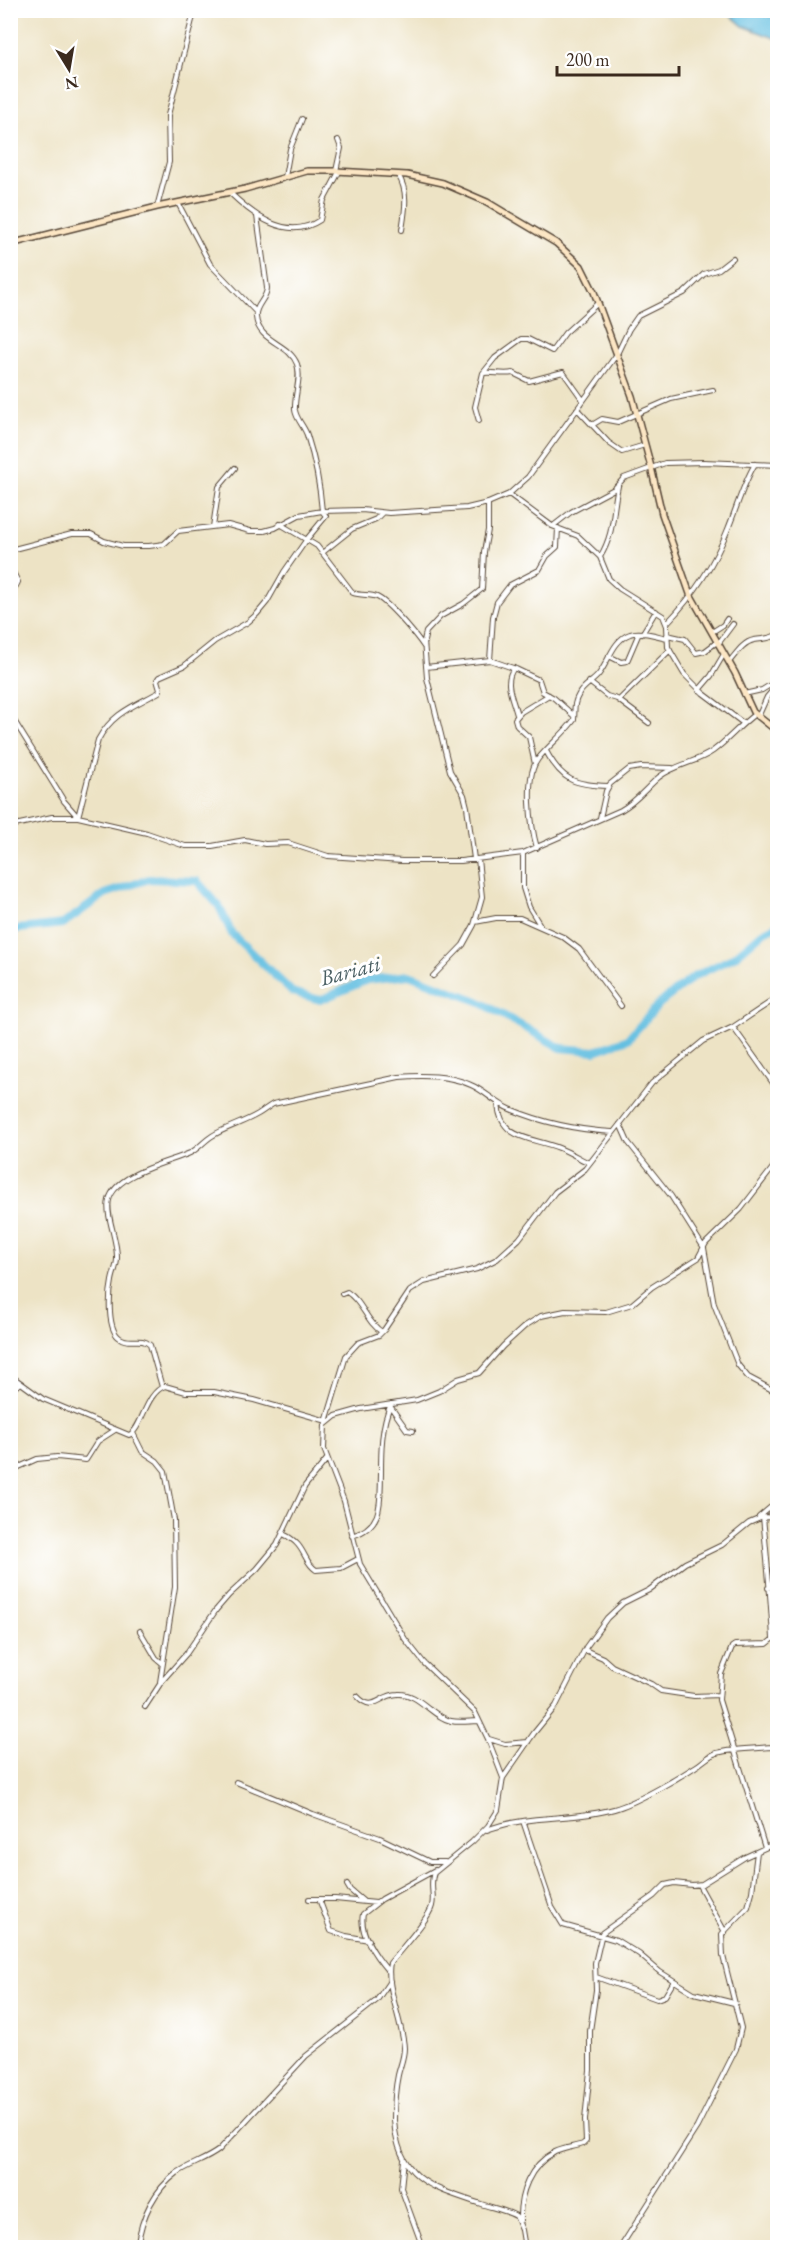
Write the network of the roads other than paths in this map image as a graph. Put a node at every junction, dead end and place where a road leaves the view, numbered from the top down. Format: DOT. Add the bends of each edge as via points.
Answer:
graph roads {
  1 [pos="197,10"];
  2 [pos="302,119"];
  3 [pos="338,140"];
  4 [pos="338,171"];
  5 [pos="398,174"];
  6 [pos="285,177"];
  7 [pos="230,193"];
  8 [pos="178,203"];
  9 [pos="157,207"];
  10 [pos="257,216"];
  11 [pos="402,230"];
  12 [pos="10,244"];
  13 [pos="733,258"];
  14 [pos="598,303"];
  15 [pos="256,312"];
  16 [pos="617,354"];
  17 [pos="483,373"];
  18 [pos="713,390"];
  19 [pos="583,400"];
  20 [pos="577,409"];
  21 [pos="636,413"];
  22 [pos="479,421"];
  23 [pos="592,425"];
  24 [pos="645,445"];
  25 [pos="755,464"];
  26 [pos="777,465"];
  27 [pos="651,467"];
  28 [pos="235,468"];
  29 [pos="618,486"];
  30 [pos="509,494"];
  31 [pos="488,503"];
  32 [pos="322,511"];
  33 [pos="382,513"];
  34 [pos="280,524"];
  35 [pos="552,526"];
  36 [pos="213,527"];
  37 [pos="558,528"];
  38 [pos="307,539"];
  39 [pos="10,550"];
  40 [pos="322,553"];
  41 [pos="600,557"];
  42 [pos="10,566"];
  43 [pos="10,586"];
  44 [pos="690,594"];
  45 [pos="656,611"];
  46 [pos="727,619"];
  47 [pos="666,624"];
  48 [pos="734,624"];
  49 [pos="712,632"];
  50 [pos="641,633"];
  51 [pos="777,634"];
  52 [pos="667,636"];
  53 [pos="718,643"];
  54 [pos="424,648"];
  55 [pos="670,650"];
  56 [pos="724,654"];
  57 [pos="609,656"];
  58 [pos="490,660"];
  59 [pos="728,662"];
  60 [pos="426,667"];
  61 [pos="514,668"];
  62 [pos="589,682"];
  63 [pos="777,683"];
  64 [pos="699,690"];
  65 [pos="744,694"];
  66 [pos="549,695"];
  67 [pos="619,700"];
  68 [pos="10,714"];
  69 [pos="517,716"];
  70 [pos="574,716"];
  71 [pos="756,716"];
  72 [pos="649,723"];
  73 [pos="743,723"];
  74 [pos="777,732"];
  75 [pos="546,751"];
  76 [pos="535,764"];
  77 [pos="673,768"];
  78 [pos="609,786"];
  79 [pos="78,817"];
  80 [pos="600,819"];
  81 [pos="10,826"];
  82 [pos="537,848"];
  83 [pos="523,853"];
  84 [pos="476,859"];
  85 [pos="475,922"];
  86 [pos="540,926"];
  87 [pos="433,976"];
  88 [pos="777,997"];
  89 [pos="621,1006"];
  90 [pos="733,1027"];
  91 [pos="777,1090"];
  92 [pos="498,1104"];
  93 [pos="620,1124"];
  94 [pos="612,1132"];
  95 [pos="777,1161"];
  96 [pos="589,1163"];
  97 [pos="704,1248"];
  98 [pos="342,1294"];
  99 [pos="382,1332"];
  100 [pos="10,1375"];
  101 [pos="20,1384"];
  102 [pos="162,1388"];
  103 [pos="10,1389"];
  104 [pos="777,1393"];
  105 [pos="390,1405"];
  106 [pos="326,1422"];
  107 [pos="115,1430"];
  108 [pos="412,1431"];
  109 [pos="133,1433"];
  110 [pos="10,1450"];
  111 [pos="327,1459"];
  112 [pos="19,1465"];
  113 [pos="10,1471"];
  114 [pos="777,1495"];
  115 [pos="763,1517"];
  116 [pos="777,1518"];
  117 [pos="756,1519"];
  118 [pos="283,1534"];
  119 [pos="352,1536"];
  120 [pos="358,1559"];
  121 [pos="777,1587"];
  122 [pos="768,1588"];
  123 [pos="775,1625"];
  124 [pos="140,1631"];
  125 [pos="585,1650"];
  126 [pos="162,1663"];
  127 [pos="160,1683"];
  128 [pos="719,1695"];
  129 [pos="357,1696"];
  130 [pos="145,1707"];
  131 [pos="479,1720"];
  132 [pos="488,1739"];
  133 [pos="528,1742"];
  134 [pos="777,1747"];
  135 [pos="735,1751"];
  136 [pos="503,1778"];
  137 [pos="236,1782"];
  138 [pos="523,1821"];
  139 [pos="484,1831"];
  140 [pos="777,1842"];
  141 [pos="765,1848"];
  142 [pos="757,1852"];
  143 [pos="446,1862"];
  144 [pos="437,1869"];
  145 [pos="347,1885"];
  146 [pos="699,1885"];
  147 [pos="309,1899"];
  148 [pos="319,1899"];
  149 [pos="364,1901"];
  150 [pos="376,1903"];
  151 [pos="725,1932"];
  152 [pos="600,1936"];
  153 [pos="369,1940"];
  154 [pos="388,1971"];
  155 [pos="595,1977"];
  156 [pos="390,1981"];
  157 [pos="674,1981"];
  158 [pos="734,2003"];
  159 [pos="404,2160"];
  160 [pos="520,2222"];
  161 [pos="137,2246"];
  162 [pos="129,2247"];
  163 [pos="423,2247"];
  164 [pos="525,2247"];
  165 [pos="620,2247"];
  1 -- 9 [label="street" via="168,115 169,162"];
  2 -- 6 [label="street" via="290,149"];
  3 -- 4 [label="street"];
  4 -- 5 [label="street"];
  4 -- 6 [label="street" via="307,171"];
  4 -- 10 [label="street" via="324,200 322,217 316,223 290,228"];
  5 -- 11 [label="street" via="406,197"];
  5 -- 14 [label="street" via="466,192 556,243 581,266"];
  6 -- 7 [label="street"];
  7 -- 8 [label="street"];
  7 -- 10 [label="street"];
  8 -- 9 [label="street"];
  8 -- 15 [label="street" via="210,264"];
  9 -- 12 [label="street"];
  10 -- 15 [label="street" via="267,288"];
  13 -- 16 [label="street" via="704,274 684,293 638,316"];
  14 -- 16 [label="street"];
  14 -- 17 [label="street" via="565,333 552,351 521,339 495,358"];
  15 -- 32 [label="street" via="261,333 289,353 296,363 295,412 314,459"];
  16 -- 19 [label="street"];
  16 -- 21 [label="street"];
  17 -- 19 [label="street" via="513,372 529,381 563,372"];
  17 -- 22 [label="street" via="475,407"];
  18 -- 21 [label="street" via="671,399"];
  19 -- 20 [label="street"];
  20 -- 23 [label="street"];
  20 -- 30 [label="street" via="528,477"];
  21 -- 23 [label="street" via="618,422 602,419"];
  21 -- 24 [label="street"];
  23 -- 24 [label="street" via="622,452"];
  24 -- 27 [label="street"];
  25 -- 26 [label="street"];
  25 -- 27 [label="street" via="672,462"];
  25 -- 44 [label="street" via="702,582"];
  27 -- 29 [label="street" via="624,478"];
  27 -- 44 [label="street" via="662,514"];
  28 -- 36 [label="street" via="220,483"];
  29 -- 35 [label="street"];
  29 -- 41 [label="street" via="612,530"];
  30 -- 31 [label="street"];
  30 -- 35 [label="street"];
  31 -- 33 [label="street"];
  31 -- 54 [label="street" via="482,589 433,623 426,632"];
  32 -- 33 [label="street"];
  32 -- 34 [label="street"];
  32 -- 38 [label="street" via="326,516"];
  33 -- 40 [label="street" via="352,529"];
  34 -- 36 [label="street" via="264,531 228,525"];
  34 -- 38 [label="street"];
  35 -- 37 [label="street"];
  36 -- 39 [label="street" via="178,531 160,545 123,546 85,533"];
  37 -- 41 [label="street" via="578,536"];
  37 -- 58 [label="street" via="557,547 538,570 510,585 497,602"];
  38 -- 40 [label="street"];
  38 -- 79 [label="street" via="267,602 248,622 215,641 184,666 159,677 159,692 122,711 103,731"];
  40 -- 54 [label="street" via="354,593 383,600"];
  41 -- 45 [label="street" via="609,579"];
  42 -- 43 [label="street" via="18,582"];
  44 -- 47 [label="street"];
  44 -- 49 [label="street"];
  45 -- 47 [label="street"];
  45 -- 50 [label="street"];
  46 -- 49 [label="street"];
  47 -- 52 [label="street"];
  48 -- 53 [label="street"];
  49 -- 53 [label="street"];
  50 -- 52 [label="street"];
  50 -- 57 [label="street" via="630,633"];
  50 -- 57 [label="street" via="627,661"];
  51 -- 59 [label="street" via="748,642"];
  52 -- 53 [label="street" via="685,639 696,652"];
  52 -- 55 [label="street"];
  53 -- 56 [label="street"];
  54 -- 60 [label="street"];
  55 -- 64 [label="street"];
  55 -- 67 [label="street"];
  56 -- 59 [label="street"];
  56 -- 64 [label="street"];
  57 -- 62 [label="street"];
  58 -- 60 [label="street"];
  58 -- 61 [label="street"];
  59 -- 65 [label="street"];
  60 -- 84 [label="street" via="450,771 464,795"];
  61 -- 66 [label="street" via="538,680 541,690"];
  61 -- 69 [label="street" via="509,674 509,685"];
  62 -- 67 [label="street"];
  62 -- 70 [label="street" via="576,700"];
  63 -- 65 [label="street"];
  63 -- 71 [label="street"];
  64 -- 73 [label="street"];
  65 -- 71 [label="street"];
  66 -- 69 [label="street"];
  66 -- 70 [label="street"];
  67 -- 72 [label="street"];
  68 -- 79 [label="street"];
  69 -- 76 [label="street" via="516,725 529,737"];
  70 -- 75 [label="street"];
  71 -- 73 [label="street"];
  71 -- 74 [label="street"];
  73 -- 77 [label="street" via="701,758"];
  75 -- 76 [label="street"];
  75 -- 78 [label="street" via="566,779"];
  76 -- 82 [label="street" via="530,805"];
  77 -- 78 [label="street" via="634,768"];
  77 -- 80 [label="street" via="631,804"];
  78 -- 80 [label="street"];
  79 -- 81 [label="street" via="52,817"];
  79 -- 84 [label="street" via="185,846 245,840 288,843 328,856 434,862"];
  80 -- 82 [label="street"];
  82 -- 83 [label="street"];
  83 -- 84 [label="street"];
  83 -- 86 [label="street" via="523,888"];
  84 -- 85 [label="street" via="482,897"];
  85 -- 86 [label="street" via="508,917"];
  85 -- 87 [label="street" via="463,945"];
  86 -- 89 [label="street" via="579,949"];
  88 -- 90 [label="street"];
  90 -- 91 [label="street"];
  90 -- 93 [label="street" via="703,1041 663,1072"];
  92 -- 94 [label="street" via="558,1124"];
  92 -- 96 [label="street" via="501,1122 513,1133"];
  92 -- 102 [label="street" via="472,1085 449,1079 411,1076 354,1085 273,1104 219,1132 191,1152 137,1174 112,1192 108,1208 118,1262 111,1282 113,1326 123,1340 150,1344"];
  93 -- 94 [label="street"];
  93 -- 97 [label="street" via="628,1142 671,1196"];
  94 -- 96 [label="street"];
  95 -- 97 [label="street" via="741,1209"];
  96 -- 99 [label="street" via="550,1197 519,1239 497,1259 477,1269 417,1285"];
  97 -- 104 [label="street" via="714,1304 734,1356 748,1377"];
  97 -- 105 [label="street" via="698,1258 632,1304 606,1311 565,1311 541,1316 525,1326 478,1373 417,1400"];
  98 -- 99 [label="street" via="352,1296"];
  99 -- 106 [label="street" via="358,1343 346,1356"];
  100 -- 101 [label="street"];
  101 -- 103 [label="street"];
  101 -- 107 [label="street" via="43,1399"];
  102 -- 106 [label="street" via="225,1394"];
  102 -- 109 [label="street" via="155,1392"];
  105 -- 106 [label="street"];
  105 -- 108 [label="street" via="407,1430"];
  105 -- 119 [label="street" via="383,1434 380,1509 370,1526"];
  106 -- 111 [label="street"];
  107 -- 109 [label="street"];
  107 -- 112 [label="street" via="102,1437 86,1460 48,1458"];
  109 -- 126 [label="street" via="142,1451 165,1471 174,1520 174,1587"];
  110 -- 112 [label="street"];
  111 -- 118 [label="street" via="305,1486"];
  111 -- 119 [label="street" via="344,1501"];
  112 -- 113 [label="street"];
  114 -- 117 [label="street" via="772,1506"];
  115 -- 116 [label="street"];
  115 -- 117 [label="street"];
  115 -- 122 [label="street"];
  117 -- 125 [label="street" via="722,1545 685,1563 623,1604 601,1625"];
  118 -- 120 [label="street" via="297,1543 316,1570 341,1568"];
  118 -- 127 [label="street" via="257,1569 216,1610"];
  119 -- 120 [label="street"];
  120 -- 131 [label="street" via="405,1639 464,1699"];
  121 -- 122 [label="street"];
  122 -- 123 [label="street"];
  123 -- 128 [label="street" via="769,1643 735,1645 730,1650 721,1674"];
  124 -- 126 [label="street"];
  125 -- 128 [label="street" via="661,1691"];
  125 -- 133 [label="street" via="556,1706"];
  126 -- 127 [label="street"];
  127 -- 130 [label="street"];
  128 -- 135 [label="street"];
  129 -- 131 [label="street" via="365,1705 371,1705 403,1694 451,1721"];
  131 -- 132 [label="street"];
  132 -- 133 [label="street" via="505,1744"];
  132 -- 136 [label="street"];
  133 -- 136 [label="street"];
  134 -- 135 [label="street"];
  135 -- 138 [label="street" via="715,1753 612,1810"];
  135 -- 141 [label="street"];
  136 -- 139 [label="street" via="498,1810"];
  137 -- 143 [label="street" via="380,1838 425,1860"];
  138 -- 139 [label="street"];
  138 -- 152 [label="street" via="560,1922"];
  139 -- 143 [label="street"];
  140 -- 141 [label="street"];
  141 -- 142 [label="street"];
  142 -- 146 [label="street"];
  142 -- 151 [label="street" via="748,1907"];
  143 -- 144 [label="street"];
  144 -- 150 [label="street"];
  144 -- 154 [label="street" via="431,1879 432,1908"];
  145 -- 149 [label="street"];
  146 -- 151 [label="street"];
  146 -- 152 [label="street" via="665,1885"];
  147 -- 148 [label="street"];
  148 -- 149 [label="street"];
  148 -- 153 [label="street" via="331,1931"];
  149 -- 150 [label="street"];
  150 -- 153 [label="street" via="362,1917"];
  151 -- 158 [label="street" via="722,1944"];
  152 -- 155 [label="street"];
  152 -- 157 [label="street" via="630,1948"];
  153 -- 154 [label="street"];
  154 -- 156 [label="street"];
  155 -- 157 [label="street" via="657,1999 665,1996"];
  155 -- 160 [label="street" via="586,2141 557,2151 538,2165 525,2184"];
  156 -- 159 [label="street" via="403,2037 394,2120"];
  156 -- 161 [label="street" via="377,2000 306,2055 219,2150 169,2180 147,2212"];
  157 -- 158 [label="street" via="694,1993"];
  158 -- 165 [label="street" via="741,2028 736,2049 697,2127"];
  159 -- 160 [label="street" via="429,2185 509,2213"];
  159 -- 163 [label="street" via="401,2188"];
  160 -- 164 [label="street"];
  161 -- 162 [label="street"];
}
